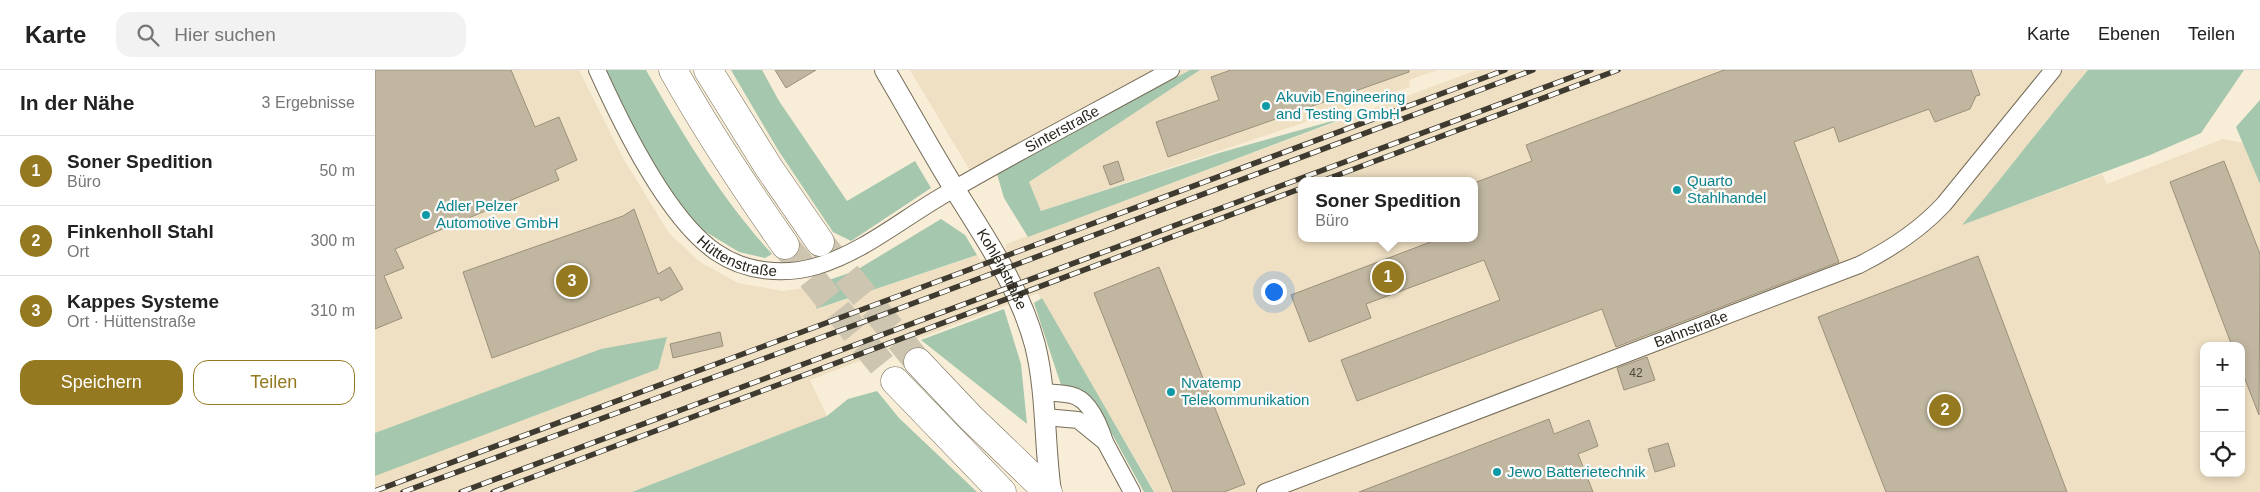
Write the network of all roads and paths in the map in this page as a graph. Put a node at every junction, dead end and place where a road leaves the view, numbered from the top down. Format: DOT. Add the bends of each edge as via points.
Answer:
graph roads {
  1 [pos="597,70"];
  2 [pos="673,70"];
  3 [pos="708,70"];
  4 [pos="885,70"];
  5 [pos="1171,70"];
  6 [pos="2053,70"];
  7 [pos="954,189"];
  8 [pos="820,242"];
  9 [pos="785,245"];
  10 [pos="918,362"];
  11 [pos="895,381"];
  12 [pos="1043,392"];
  13 [pos="1045,417"];
  14 [pos="1105,442"];
  15 [pos="1002,492"];
  16 [pos="1050,492"];
  17 [pos="1133,492"];
  18 [pos="1265,492"];
  1 -- 7 [label="street, Hüttenstraße" via="617,114 675,211 716,252 739,264 759,270 790,272 831,261 855,250"];
  2 -- 9 [label="highway" via="738,178"];
  3 -- 8 [label="highway"];
  4 -- 7 [label="street, Kohlenstraße"];
  5 -- 7 [label="street, Sinterstraße"];
  6 -- 18 [label="street, Bahnstraße" via="1944,204 1931,218 1885,252 1859,265"];
  7 -- 12 [label="street, Kohlenstraße" via="977,222 1010,283 1035,345"];
  10 -- 16 [label="highway" via="978,425"];
  11 -- 15 [label="highway"];
  12 -- 13 [label="street, Kohlenstraße"];
  12 -- 14 [label="street" via="1071,394 1080,398 1093,414"];
  13 -- 14 [label="street" via="1078,420"];
  13 -- 16 [label="street, Kohlenstraße"];
  14 -- 17 [label="street"];
}
